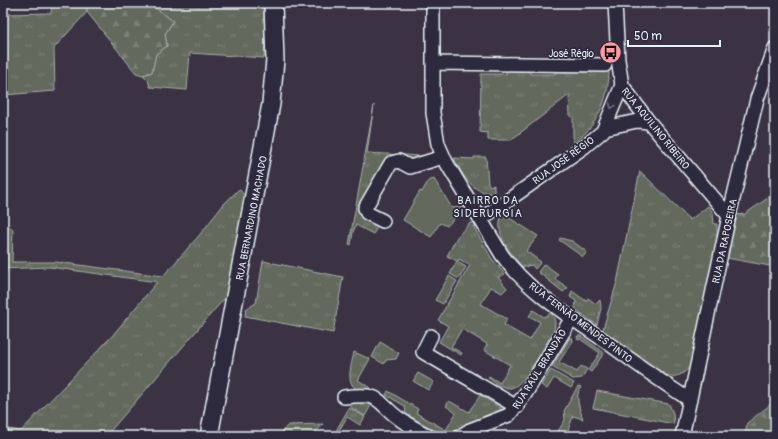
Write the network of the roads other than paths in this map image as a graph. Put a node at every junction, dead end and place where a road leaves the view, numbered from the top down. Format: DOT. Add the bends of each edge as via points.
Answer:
graph roads {
  1 [pos="273,3"];
  2 [pos="434,3"];
  3 [pos="615,3"];
  4 [pos="775,48"];
  5 [pos="433,63"];
  6 [pos="605,65"];
  7 [pos="622,85"];
  8 [pos="649,122"];
  9 [pos="605,128"];
  10 [pos="443,157"];
  11 [pos="729,216"];
  12 [pos="481,219"];
  13 [pos="383,221"];
  14 [pos="572,318"];
  15 [pos="432,336"];
  16 [pos="344,396"];
  17 [pos="690,400"];
  18 [pos="517,406"];
  19 [pos="210,434"];
  20 [pos="428,436"];
  21 [pos="461,436"];
  22 [pos="682,436"];
  1 -- 19 [label="main road, RUA BERNARDINO MACHADO" via="275,60 272,104"];
  2 -- 5 [label="street, RUA FERNÃO MENDES PINTO"];
  3 -- 7 [label="street, RUA AQUILINO RIBEIRO"];
  4 -- 11 [label="street, RUA DA RAPOSEIRA" via="757,99"];
  5 -- 6 [label="street"];
  5 -- 10 [label="street, RUA FERNÃO MENDES PINTO" via="433,119"];
  7 -- 8 [label="street, RUA AQUILINO RIBEIRO"];
  7 -- 9 [label="street, RUA JOSÉ RÉGIO, one-way"];
  8 -- 9 [label="street"];
  8 -- 11 [label="street, RUA AQUILINO RIBEIRO"];
  9 -- 12 [label="street, RUA JOSÉ RÉGIO" via="584,147"];
  10 -- 12 [label="street, RUA FERNÃO MENDES PINTO"];
  10 -- 13 [label="street" via="410,167 397,161 391,163 365,208 367,212"];
  11 -- 17 [label="street, RUA DA RAPOSEIRA"];
  12 -- 14 [label="street, RUA FERNÃO MENDES PINTO" via="510,266 535,291"];
  14 -- 17 [label="street, RUA FERNÃO MENDES PINTO" via="663,384"];
  14 -- 18 [label="street, RUA RAUL BRANDÃO"];
  15 -- 18 [label="street" via="423,352"];
  16 -- 20 [label="street" via="364,395 379,399 400,420"];
  17 -- 22 [label="street, RUA DA RAPOSEIRA"];
  18 -- 21 [label="street, RUA RAUL BRANDÃO" via="509,416 470,430"];
}
